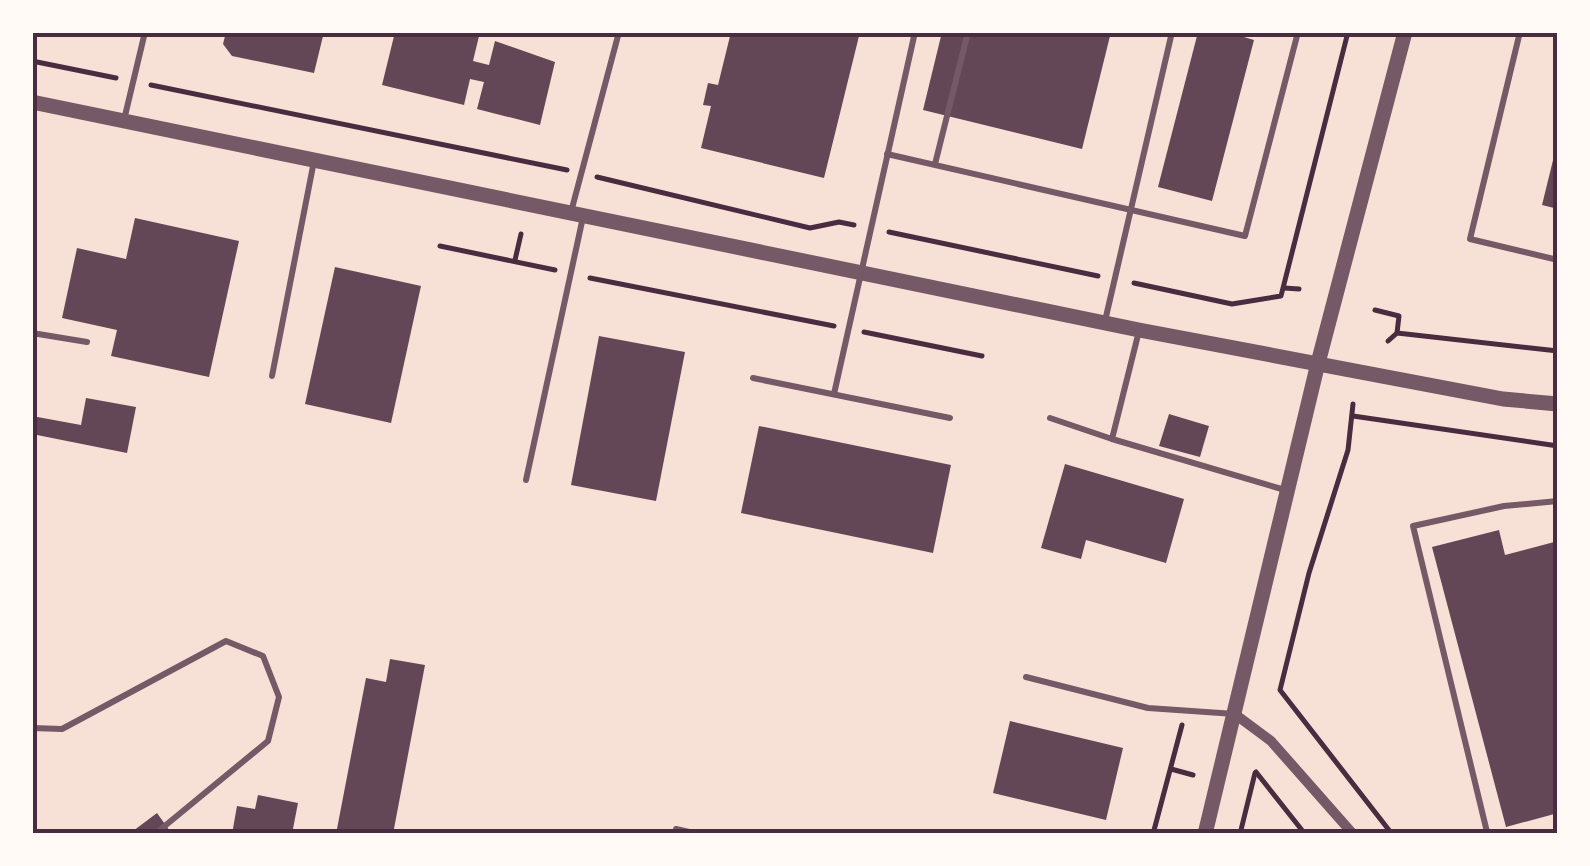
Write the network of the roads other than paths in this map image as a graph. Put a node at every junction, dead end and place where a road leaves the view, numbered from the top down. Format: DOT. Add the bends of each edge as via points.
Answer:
graph roads {
  1 [pos="145,32"];
  2 [pos="619,32"];
  3 [pos="915,32"];
  4 [pos="968,32"];
  5 [pos="1172,32"];
  6 [pos="1298,32"];
  7 [pos="1405,32"];
  8 [pos="1505,32"];
  9 [pos="1519,34"];
  10 [pos="32,102"];
  11 [pos="124,121"];
  12 [pos="887,154"];
  13 [pos="314,160"];
  14 [pos="934,164"];
  15 [pos="1132,208"];
  16 [pos="577,214"];
  17 [pos="1558,260"];
  18 [pos="860,272"];
  19 [pos="1105,322"];
  20 [pos="1139,330"];
  21 [pos="32,333"];
  22 [pos="87,342"];
  23 [pos="1318,363"];
  24 [pos="272,376"];
  25 [pos="753,378"];
  26 [pos="834,394"];
  27 [pos="1558,404"];
  28 [pos="950,418"];
  29 [pos="1050,418"];
  30 [pos="1112,439"];
  31 [pos="526,480"];
  32 [pos="1287,490"];
  33 [pos="1558,501"];
  34 [pos="1026,677"];
  35 [pos="1236,714"];
  36 [pos="32,728"];
  37 [pos="676,828"];
  38 [pos="155,834"];
  39 [pos="698,834"];
  40 [pos="1205,834"];
  41 [pos="1353,834"];
  42 [pos="1491,834"];
  1 -- 11 [label="lane"];
  2 -- 16 [label="lane"];
  3 -- 12 [label="lane"];
  4 -- 14 [label="lane"];
  5 -- 15 [label="lane"];
  6 -- 15 [label="lane" via="1245,236"];
  7 -- 23 [label="street"];
  8 -- 9 [label="lane"];
  9 -- 17 [label="lane" via="1470,238"];
  10 -- 11 [label="street"];
  11 -- 13 [label="street"];
  12 -- 14 [label="lane"];
  12 -- 18 [label="lane"];
  13 -- 16 [label="street"];
  13 -- 24 [label="lane"];
  14 -- 15 [label="lane"];
  15 -- 19 [label="lane"];
  16 -- 18 [label="street"];
  16 -- 31 [label="lane" via="571,274"];
  18 -- 19 [label="street"];
  18 -- 26 [label="lane"];
  19 -- 20 [label="street"];
  20 -- 23 [label="street"];
  20 -- 30 [label="lane"];
  21 -- 22 [label="lane"];
  23 -- 27 [label="street"];
  23 -- 32 [label="street"];
  25 -- 26 [label="lane"];
  26 -- 28 [label="lane"];
  29 -- 30 [label="lane"];
  30 -- 32 [label="lane"];
  32 -- 35 [label="street"];
  33 -- 42 [label="lane" via="1414,526"];
  34 -- 35 [label="lane" via="1148,708"];
  35 -- 40 [label="street"];
  35 -- 41 [label="street" via="1271,740"];
  36 -- 38 [label="lane" via="62,729 226,641 263,656 279,697 268,741"];
  37 -- 39 [label="lane"];
}
